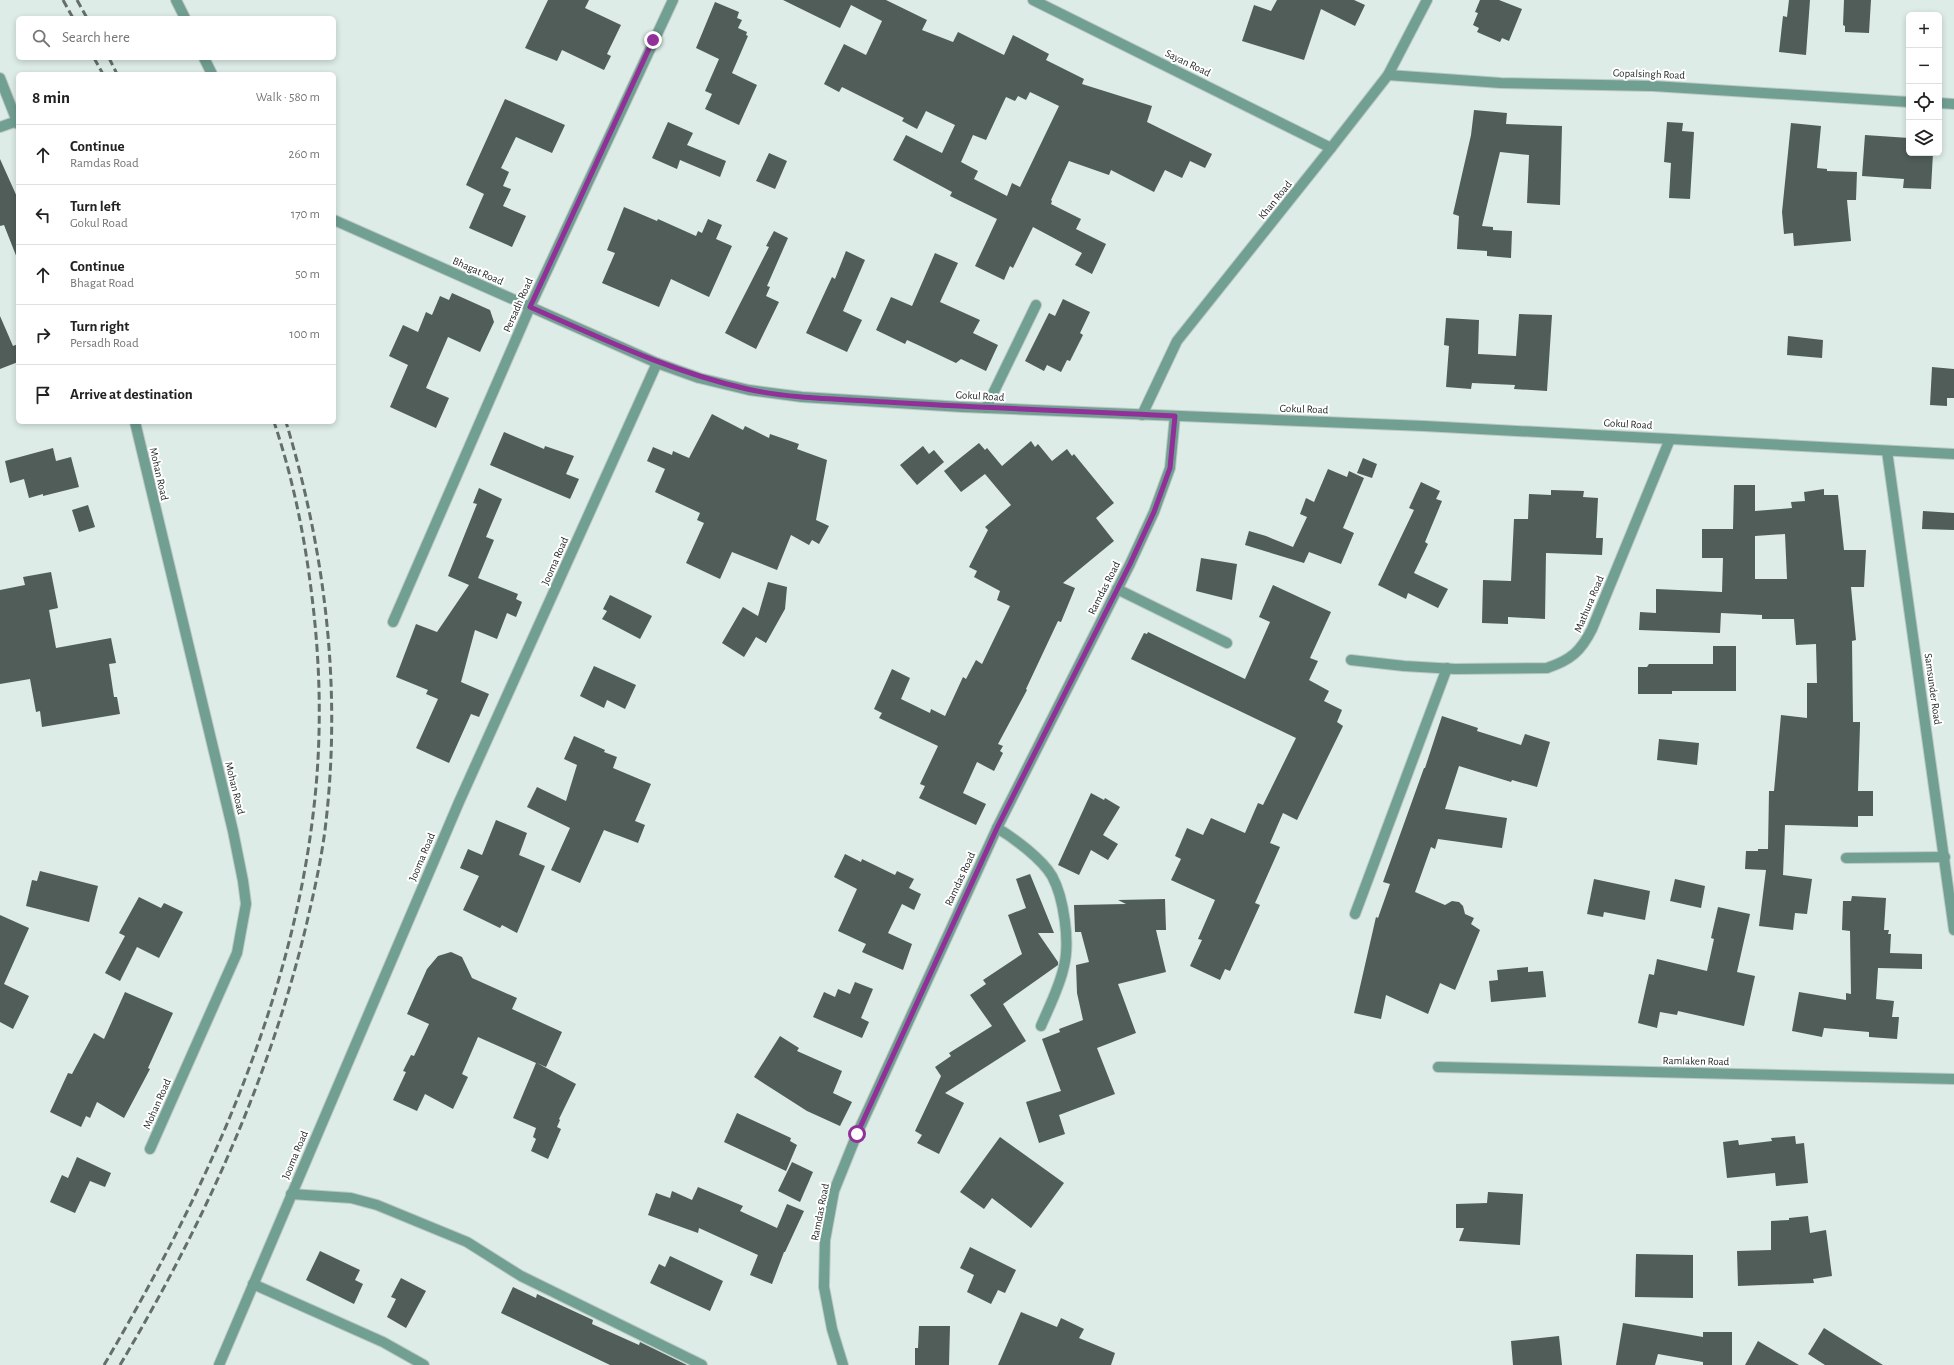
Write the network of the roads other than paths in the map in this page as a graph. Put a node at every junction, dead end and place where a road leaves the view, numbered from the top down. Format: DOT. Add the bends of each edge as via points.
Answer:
graph roads {
  1 [pos="176,0"];
  2 [pos="673,0"];
  3 [pos="1033,0"];
  4 [pos="1427,0"];
  5 [pos="184,16"];
  6 [pos="205,60"];
  7 [pos="211,72"];
  8 [pos="1388,75"];
  9 [pos="0,78"];
  10 [pos="1906,102"];
  11 [pos="1942,103"];
  12 [pos="1954,104"];
  13 [pos="16,120"];
  14 [pos="16,123"];
  15 [pos="0,127"];
  16 [pos="1331,148"];
  17 [pos="336,221"];
  18 [pos="1036,305"];
  19 [pos="530,307"];
  20 [pos="657,363"];
  21 [pos="986,408"];
  22 [pos="1142,415"];
  23 [pos="1175,416"];
  24 [pos="135,424"];
  25 [pos="1670,439"];
  26 [pos="1887,451"];
  27 [pos="1954,454"];
  28 [pos="1118,589"];
  29 [pos="393,622"];
  30 [pos="1227,643"];
  31 [pos="1351,660"];
  32 [pos="1447,668"];
  33 [pos="997,828"];
  34 [pos="1945,857"];
  35 [pos="1846,858"];
  36 [pos="1355,914"];
  37 [pos="1954,930"];
  38 [pos="1042,1026"];
  39 [pos="1438,1067"];
  40 [pos="1954,1079"];
  41 [pos="150,1149"];
  42 [pos="292,1194"];
  43 [pos="253,1284"];
  44 [pos="219,1365"];
  45 [pos="424,1365"];
  46 [pos="702,1365"];
  47 [pos="842,1365"];
  1 -- 5 [label="street"];
  2 -- 19 [label="street, Persadh Road"];
  3 -- 16 [label="street, Sayan Road"];
  4 -- 8 [label="street, Khan Road"];
  6 -- 7 [label="street"];
  8 -- 10 [label="street, Gopalsingh Road" via="1501,83 1653,86"];
  8 -- 16 [label="street, Khan Road"];
  9 -- 13 [label="street"];
  11 -- 12 [label="street"];
  14 -- 15 [label="street"];
  16 -- 22 [label="street, Khan Road" via="1177,341"];
  17 -- 19 [label="street, Bhagat Road"];
  18 -- 21 [label="street"];
  19 -- 20 [label="street, Bhagat Road"];
  19 -- 29 [label="street, Persadh Road"];
  20 -- 21 [label="street, Gokul Road" via="700,378 749,390 802,397"];
  20 -- 42 [label="street, Jooma Road" via="459,802"];
  21 -- 22 [label="street, Gokul Road"];
  22 -- 23 [label="street, Gokul Road"];
  23 -- 25 [label="street, Gokul Road"];
  23 -- 28 [label="street, Ramdas Road" via="1170,468 1154,512"];
  24 -- 41 [label="street, Mohan Road" via="233,831 244,881 246,904 237,953"];
  25 -- 26 [label="street, Gokul Road"];
  25 -- 32 [label="street, Mathura Road" via="1592,629 1574,655 1547,668"];
  26 -- 27 [label="street, Gokul Road"];
  26 -- 34 [label="street, Samsunder Road"];
  28 -- 30 [label="street"];
  28 -- 33 [label="street, Ramdas Road"];
  31 -- 32 [label="street, Mathura Road"];
  32 -- 36 [label="street"];
  33 -- 38 [label="street" via="1018,842 1052,876 1062,904 1066,935 1064,966"];
  33 -- 47 [label="street, Ramdas Road" via="857,1134 834,1191 825,1240 824,1287"];
  34 -- 35 [label="street"];
  34 -- 37 [label="street, Samsunder Road"];
  39 -- 40 [label="street, Ramlaken Road"];
  42 -- 43 [label="street, Jooma Road"];
  42 -- 46 [label="street" via="351,1198 378,1205 460,1239 487,1253 521,1276"];
  43 -- 44 [label="street, Jooma Road"];
  43 -- 45 [label="street" via="376,1339"];
}
